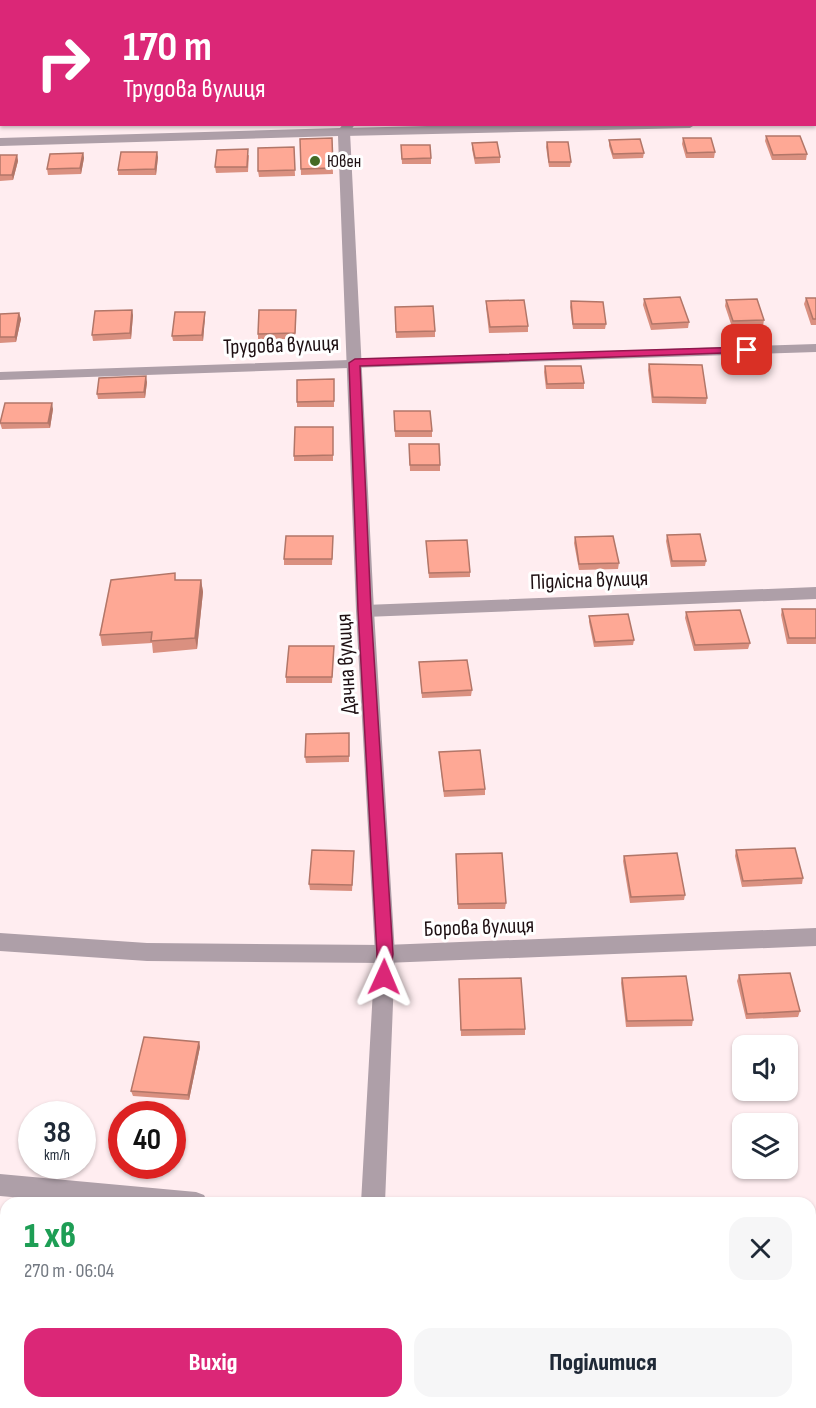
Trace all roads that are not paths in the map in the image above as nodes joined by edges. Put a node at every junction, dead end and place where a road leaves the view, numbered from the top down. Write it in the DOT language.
graph roads {
  1 [pos="518,126"];
  2 [pos="346,128"];
  3 [pos="0,142"];
  4 [pos="816,348"];
  5 [pos="355,363"];
  6 [pos="0,376"];
  7 [pos="816,593"];
  8 [pos="364,610"];
  9 [pos="816,937"];
  10 [pos="0,942"];
  11 [pos="385,954"];
  12 [pos="0,1185"];
  13 [pos="131,1197"];
  14 [pos="373,1197"];
  1 -- 2 [label="street"];
  2 -- 3 [label="street"];
  2 -- 5 [label="street, Дачна вулиця"];
  4 -- 5 [label="street, Трудова вулиця"];
  5 -- 6 [label="street, Трудова вулиця"];
  5 -- 8 [label="street, Дачна вулиця"];
  7 -- 8 [label="street, Підлісна вулиця"];
  8 -- 11 [label="street, Дачна вулиця"];
  9 -- 11 [label="street, Борова вулиця"];
  10 -- 11 [label="street, Борова вулиця"];
  11 -- 14 [label="street, Дачна вулиця"];
  12 -- 13 [label="street"];
}
